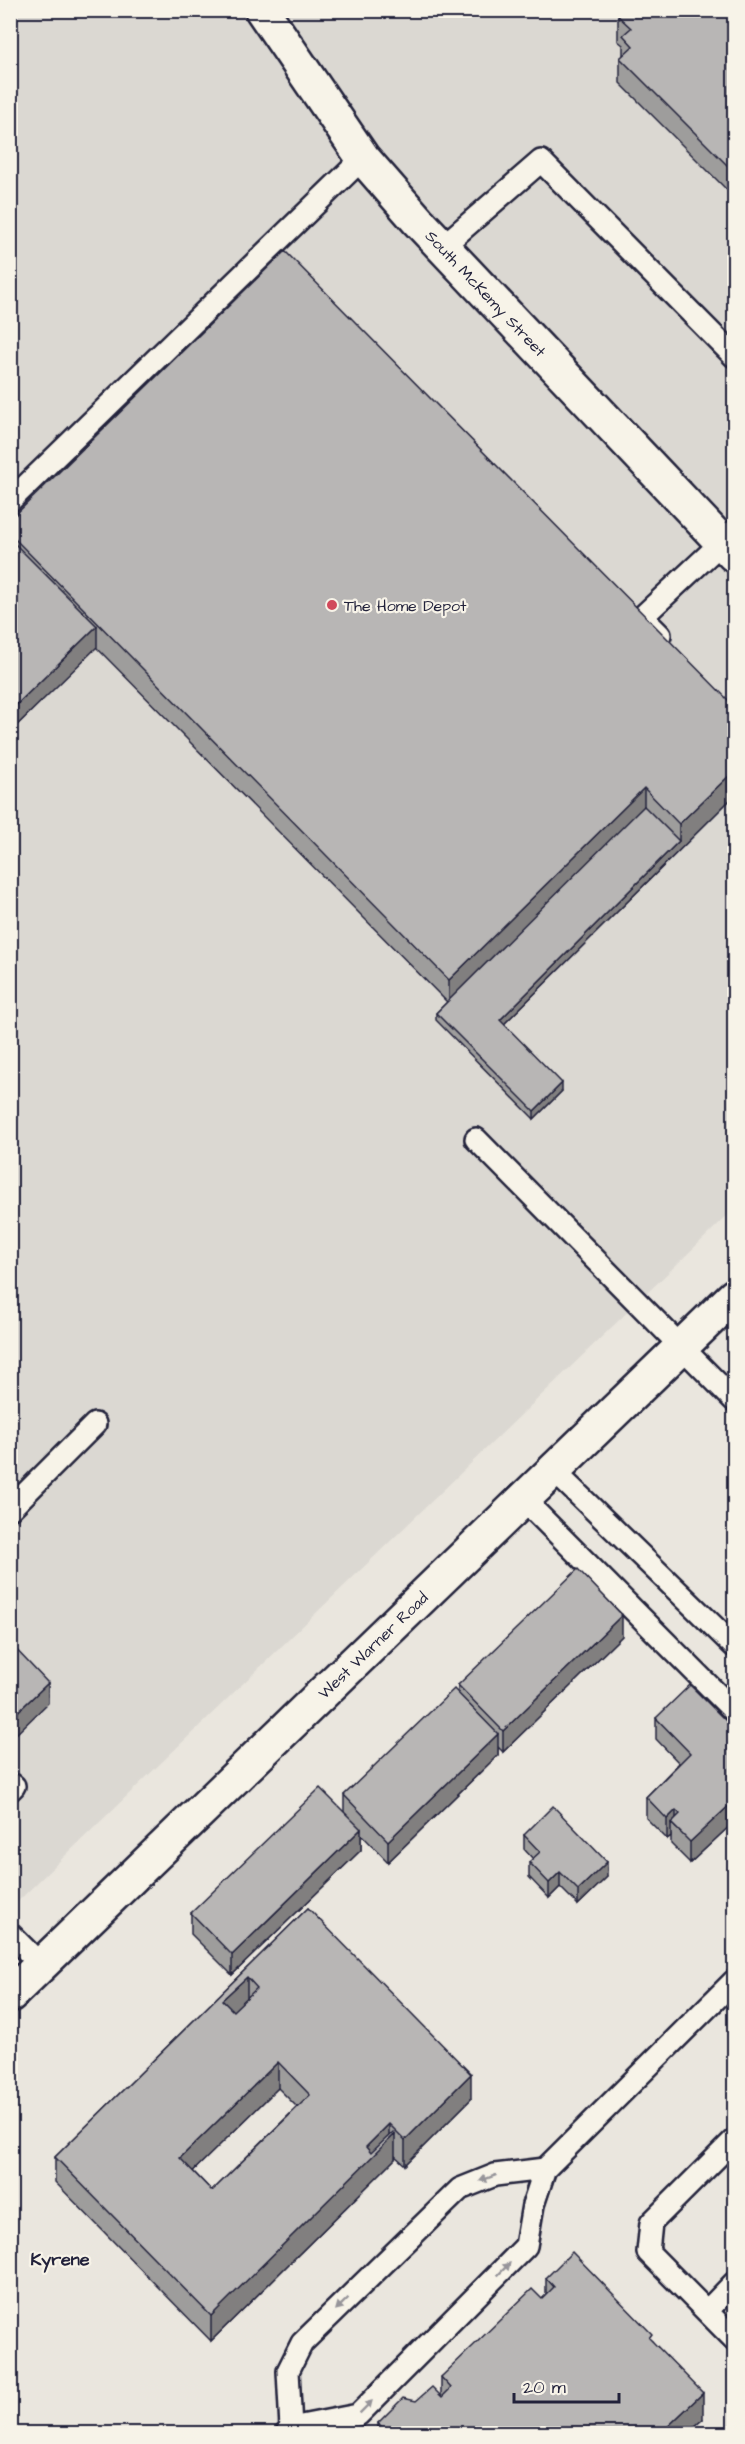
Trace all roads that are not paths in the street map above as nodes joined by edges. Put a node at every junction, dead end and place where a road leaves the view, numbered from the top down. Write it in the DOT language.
graph roads {
  1 [pos="262,10"];
  2 [pos="363,158"];
  3 [pos="442,247"];
  4 [pos="735,356"];
  5 [pos="10,501"];
  6 [pos="730,542"];
  7 [pos="673,649"];
  8 [pos="476,1138"];
  9 [pos="735,1296"];
  10 [pos="683,1346"];
  11 [pos="735,1400"];
  12 [pos="95,1424"];
  13 [pos="554,1470"];
  14 [pos="524,1500"];
  15 [pos="10,1509"];
  16 [pos="735,1646"];
  17 [pos="735,1711"];
  18 [pos="10,1934"];
  19 [pos="41,1965"];
  20 [pos="735,1981"];
  21 [pos="10,1995"];
  22 [pos="735,2140"];
  23 [pos="545,2169"];
  24 [pos="735,2283"];
  25 [pos="706,2311"];
  26 [pos="735,2339"];
  27 [pos="288,2431"];
  1 -- 2 [label="main road, South McKemy Street"];
  2 -- 3 [label="main road, South McKemy Street"];
  2 -- 5 [label="lane"];
  3 -- 4 [label="lane"];
  3 -- 6 [label="main road, South McKemy Street"];
  6 -- 7 [label="lane"];
  8 -- 10 [label="lane"];
  9 -- 10 [label="main road, West Warner Road"];
  10 -- 11 [label="lane"];
  10 -- 13 [label="main road, West Warner Road"];
  12 -- 15 [label="lane"];
  13 -- 14 [label="main road, West Warner Road"];
  13 -- 16 [label="lane"];
  14 -- 17 [label="lane"];
  14 -- 19 [label="main road, West Warner Road"];
  18 -- 19 [label="lane"];
  19 -- 21 [label="main road, West Warner Road"];
  20 -- 23 [label="lane"];
  22 -- 25 [label="lane"];
  27 -- 23 [label="lane, one-way"];
  23 -- 27 [label="lane, one-way"];
  24 -- 25 [label="lane"];
  25 -- 26 [label="lane"];
}
